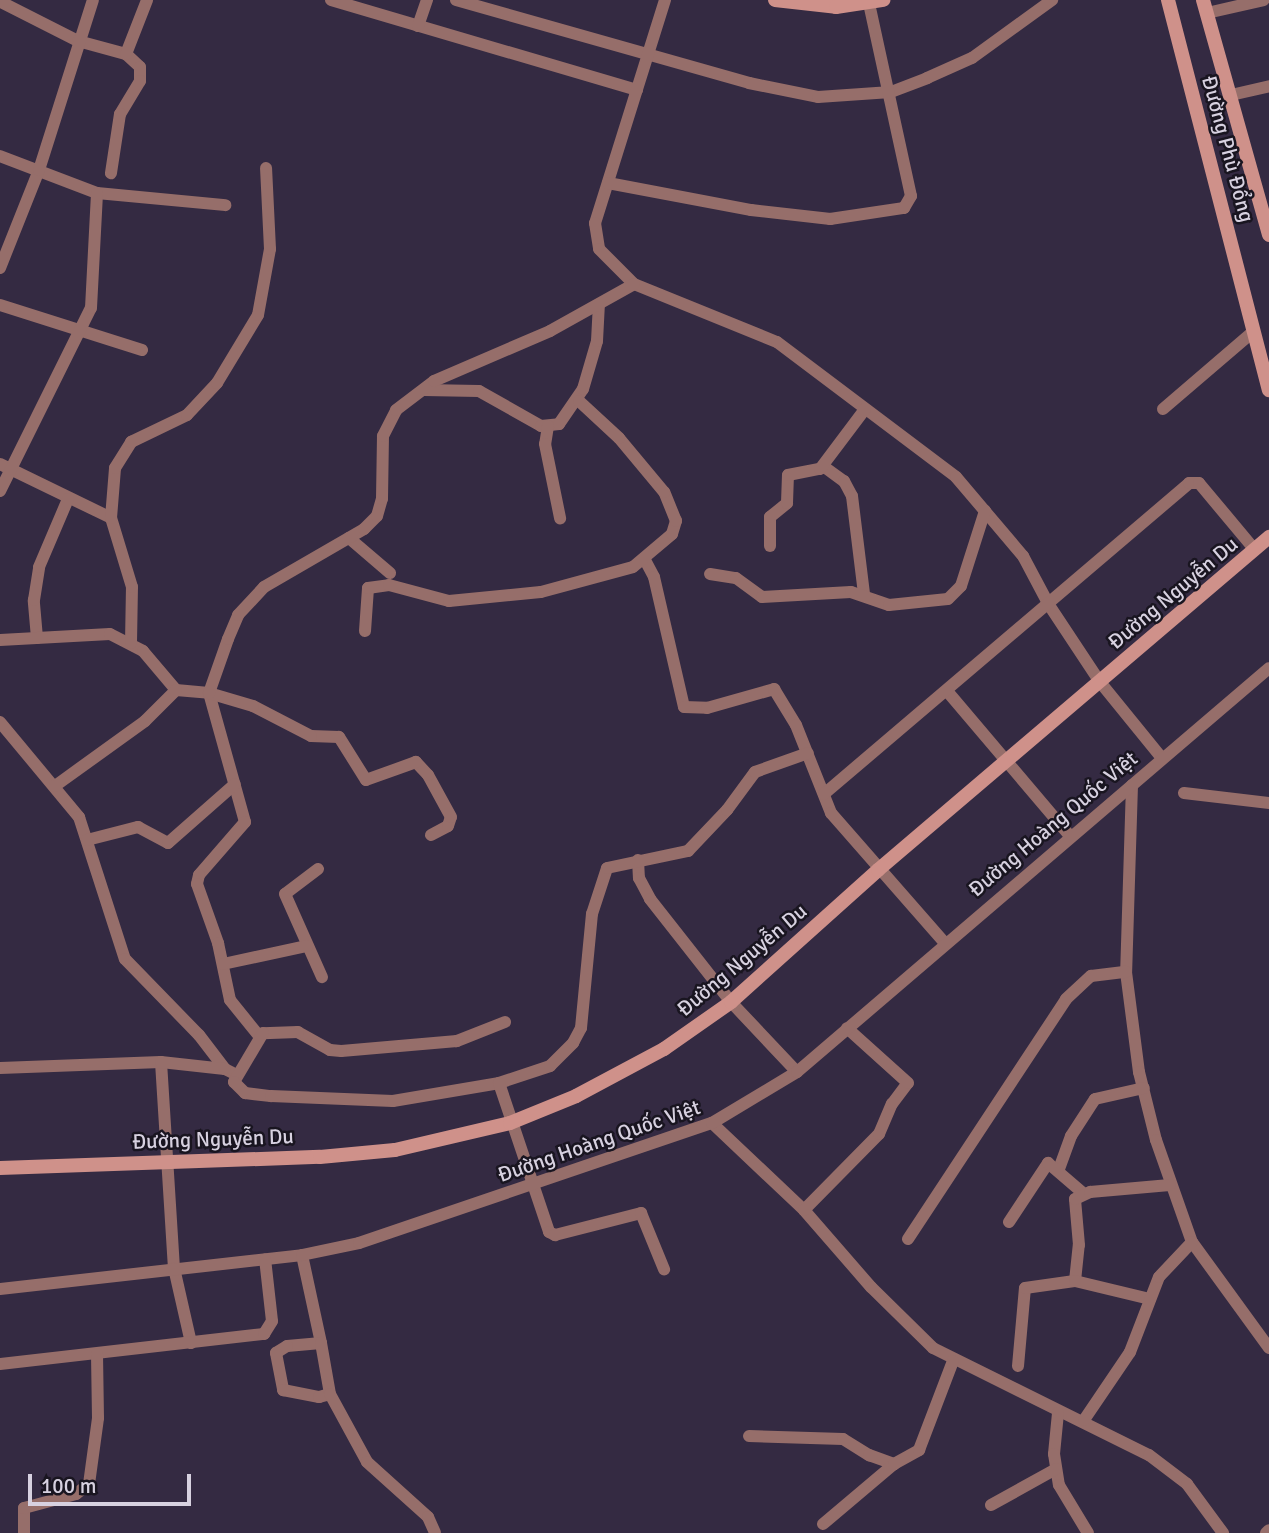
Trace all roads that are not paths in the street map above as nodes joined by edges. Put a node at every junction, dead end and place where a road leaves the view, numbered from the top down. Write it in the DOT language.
graph roads {
  1 [pos="93,0"];
  2 [pos="146,0"];
  3 [pos="331,0"];
  4 [pos="426,0"];
  5 [pos="456,0"];
  6 [pos="665,0"];
  7 [pos="775,0"];
  8 [pos="1052,0"];
  9 [pos="1168,0"];
  10 [pos="1264,0"];
  11 [pos="876,2"];
  12 [pos="1,3"];
  13 [pos="364,5"];
  14 [pos="1205,7"];
  15 [pos="418,26"];
  16 [pos="78,41"];
  17 [pos="126,54"];
  18 [pos="649,54"];
  19 [pos="1269,86"];
  20 [pos="637,90"];
  21 [pos="891,92"];
  22 [pos="1231,95"];
  23 [pos="0,156"];
  24 [pos="266,169"];
  25 [pos="39,170"];
  26 [pos="111,173"];
  27 [pos="608,183"];
  28 [pos="97,193"];
  29 [pos="225,205"];
  30 [pos="1269,235"];
  31 [pos="0,268"];
  32 [pos="634,284"];
  33 [pos="0,305"];
  34 [pos="600,307"];
  35 [pos="1254,331"];
  36 [pos="81,332"];
  37 [pos="142,350"];
  38 [pos="424,390"];
  39 [pos="1269,390"];
  40 [pos="579,401"];
  41 [pos="1163,409"];
  42 [pos="865,410"];
  43 [pos="548,426"];
  44 [pos="6,466"];
  45 [pos="823,466"];
  46 [pos="0,491"];
  47 [pos="68,499"];
  48 [pos="985,512"];
  49 [pos="560,518"];
  50 [pos="111,519"];
  51 [pos="1269,537"];
  52 [pos="349,538"];
  53 [pos="770,546"];
  54 [pos="1255,550"];
  55 [pos="645,560"];
  56 [pos="390,573"];
  57 [pos="710,574"];
  58 [pos="864,594"];
  59 [pos="1049,605"];
  60 [pos="365,631"];
  61 [pos="37,638"];
  62 [pos="0,640"];
  63 [pos="131,643"];
  64 [pos="1269,668"];
  65 [pos="1100,682"];
  66 [pos="176,690"];
  67 [pos="947,691"];
  68 [pos="209,693"];
  69 [pos="0,722"];
  70 [pos="808,754"];
  71 [pos="1161,757"];
  72 [pos="1006,762"];
  73 [pos="235,783"];
  74 [pos="1132,785"];
  75 [pos="55,786"];
  76 [pos="1184,793"];
  77 [pos="824,794"];
  78 [pos="1269,803"];
  79 [pos="431,835"];
  80 [pos="1070,836"];
  81 [pos="87,840"];
  82 [pos="638,860"];
  83 [pos="318,869"];
  84 [pos="878,870"];
  85 [pos="944,942"];
  86 [pos="307,946"];
  87 [pos="223,964"];
  88 [pos="1126,972"];
  89 [pos="322,977"];
  90 [pos="731,1002"];
  91 [pos="505,1022"];
  92 [pos="847,1028"];
  93 [pos="259,1036"];
  94 [pos="161,1062"];
  95 [pos="0,1068"];
  96 [pos="230,1071"];
  97 [pos="797,1072"];
  98 [pos="499,1083"];
  99 [pos="1144,1088"];
  100 [pos="510,1123"];
  101 [pos="712,1123"];
  102 [pos="168,1160"];
  103 [pos="0,1168"];
  104 [pos="1059,1169"];
  105 [pos="533,1185"];
  106 [pos="1170,1185"];
  107 [pos="1083,1194"];
  108 [pos="804,1210"];
  109 [pos="1009,1222"];
  110 [pos="908,1239"];
  111 [pos="1192,1242"];
  112 [pos="302,1255"];
  113 [pos="265,1259"];
  114 [pos="174,1268"];
  115 [pos="664,1269"];
  116 [pos="1074,1281"];
  117 [pos="0,1289"];
  118 [pos="1150,1299"];
  119 [pos="191,1343"];
  120 [pos="321,1343"];
  121 [pos="1269,1348"];
  122 [pos="97,1354"];
  123 [pos="953,1362"];
  124 [pos="0,1364"];
  125 [pos="1018,1366"];
  126 [pos="331,1394"];
  127 [pos="1058,1413"];
  128 [pos="1084,1420"];
  129 [pos="749,1436"];
  130 [pos="894,1464"];
  131 [pos="1056,1469"];
  132 [pos="991,1505"];
  133 [pos="823,1524"];
  134 [pos="24,1533"];
  135 [pos="435,1533"];
  136 [pos="1088,1533"];
  137 [pos="1223,1533"];
  1 -- 16 [label="street"];
  2 -- 17 [label="street"];
  3 -- 13 [label="street"];
  4 -- 15 [label="street"];
  5 -- 18 [label="street"];
  6 -- 18 [label="street"];
  7 -- 11 [label="street"];
  8 -- 21 [label="street"];
  9 -- 35 [label="street, Đường Phù Đổng"];
  10 -- 14 [label="street"];
  11 -- 21 [label="street"];
  12 -- 16 [label="street"];
  13 -- 15 [label="street"];
  14 -- 22 [label="street, Đường Phù Đổng"];
  15 -- 20 [label="street"];
  16 -- 17 [label="street"];
  16 -- 25 [label="street"];
  17 -- 26 [label="street"];
  18 -- 20 [label="street"];
  18 -- 21 [label="street"];
  19 -- 22 [label="street"];
  20 -- 27 [label="street"];
  21 -- 27 [label="street"];
  22 -- 30 [label="street, Đường Phù Đổng"];
  23 -- 25 [label="street"];
  24 -- 50 [label="street"];
  25 -- 28 [label="street"];
  25 -- 31 [label="street"];
  27 -- 32 [label="street"];
  28 -- 29 [label="street"];
  28 -- 36 [label="street"];
  32 -- 34 [label="street"];
  32 -- 42 [label="street"];
  33 -- 36 [label="street"];
  34 -- 38 [label="street"];
  34 -- 40 [label="street"];
  35 -- 39 [label="street, Đường Phù Đổng"];
  35 -- 41 [label="street"];
  36 -- 37 [label="street"];
  36 -- 44 [label="street"];
  38 -- 43 [label="street"];
  38 -- 52 [label="street"];
  40 -- 43 [label="street"];
  40 -- 55 [label="street"];
  42 -- 45 [label="street"];
  42 -- 48 [label="street"];
  43 -- 49 [label="street"];
  44 -- 46 [label="street"];
  44 -- 47 [label="street"];
  45 -- 53 [label="street"];
  45 -- 58 [label="street"];
  47 -- 50 [label="street"];
  47 -- 61 [label="street"];
  48 -- 58 [label="street"];
  48 -- 59 [label="street"];
  50 -- 63 [label="street"];
  51 -- 54 [label="street, Đường Nguyễn Du"];
  52 -- 56 [label="street"];
  52 -- 68 [label="street"];
  54 -- 59 [label="street"];
  54 -- 65 [label="street, Đường Nguyễn Du"];
  55 -- 60 [label="street"];
  55 -- 70 [label="street"];
  57 -- 58 [label="street"];
  59 -- 65 [label="street"];
  59 -- 67 [label="street"];
  61 -- 62 [label="street"];
  61 -- 63 [label="street"];
  63 -- 66 [label="street"];
  64 -- 71 [label="street, Đường Hoàng Quốc Việt"];
  65 -- 71 [label="street"];
  65 -- 72 [label="street, Đường Nguyễn Du"];
  66 -- 68 [label="street"];
  66 -- 75 [label="street"];
  67 -- 72 [label="street"];
  67 -- 77 [label="street"];
  68 -- 73 [label="street"];
  68 -- 79 [label="street"];
  69 -- 75 [label="street"];
  70 -- 77 [label="street"];
  70 -- 82 [label="street"];
  71 -- 74 [label="street, Đường Hoàng Quốc Việt"];
  72 -- 80 [label="street"];
  72 -- 84 [label="street, Đường Nguyễn Du"];
  73 -- 81 [label="street"];
  73 -- 87 [label="street"];
  74 -- 80 [label="street, Đường Hoàng Quốc Việt"];
  74 -- 88 [label="street"];
  75 -- 81 [label="street"];
  76 -- 78 [label="street"];
  77 -- 84 [label="street"];
  80 -- 85 [label="street, Đường Hoàng Quốc Việt"];
  81 -- 96 [label="street"];
  82 -- 90 [label="street"];
  82 -- 98 [label="street"];
  83 -- 86 [label="street"];
  84 -- 85 [label="street"];
  84 -- 90 [label="street, Đường Nguyễn Du"];
  85 -- 92 [label="street, Đường Hoàng Quốc Việt"];
  86 -- 87 [label="street"];
  86 -- 89 [label="street"];
  87 -- 93 [label="street"];
  88 -- 99 [label="street"];
  88 -- 110 [label="street"];
  90 -- 97 [label="street"];
  90 -- 100 [label="street, Đường Nguyễn Du"];
  91 -- 93 [label="street"];
  92 -- 97 [label="street, Đường Hoàng Quốc Việt"];
  92 -- 108 [label="street"];
  93 -- 96 [label="street"];
  94 -- 95 [label="street"];
  94 -- 96 [label="street"];
  94 -- 102 [label="street"];
  96 -- 98 [label="street"];
  97 -- 101 [label="street, Đường Hoàng Quốc Việt"];
  98 -- 100 [label="street"];
  99 -- 104 [label="street"];
  99 -- 106 [label="street"];
  100 -- 102 [label="street, Đường Nguyễn Du"];
  100 -- 105 [label="street"];
  101 -- 105 [label="street, Đường Hoàng Quốc Việt"];
  101 -- 108 [label="street"];
  102 -- 103 [label="street, Đường Nguyễn Du"];
  102 -- 114 [label="street"];
  104 -- 107 [label="street"];
  104 -- 109 [label="street"];
  105 -- 112 [label="street, Đường Hoàng Quốc Việt"];
  105 -- 115 [label="street"];
  106 -- 107 [label="street"];
  106 -- 111 [label="street"];
  107 -- 116 [label="street"];
  108 -- 123 [label="street"];
  111 -- 118 [label="street"];
  111 -- 121 [label="street"];
  112 -- 113 [label="street, Đường Hoàng Quốc Việt"];
  112 -- 120 [label="street"];
  113 -- 114 [label="street, Đường Hoàng Quốc Việt"];
  113 -- 119 [label="street"];
  114 -- 117 [label="street, Đường Hoàng Quốc Việt"];
  114 -- 119 [label="street"];
  116 -- 118 [label="street"];
  116 -- 125 [label="street"];
  118 -- 128 [label="street"];
  119 -- 122 [label="street"];
  120 -- 126 [label="street"];
  120 -- 126 [label="street"];
  122 -- 124 [label="street"];
  122 -- 134 [label="street"];
  123 -- 127 [label="street"];
  123 -- 130 [label="street"];
  126 -- 135 [label="street"];
  127 -- 128 [label="street"];
  127 -- 131 [label="street"];
  128 -- 137 [label="street"];
  129 -- 130 [label="street"];
  130 -- 133 [label="street"];
  131 -- 132 [label="street"];
  131 -- 136 [label="street"];
}
